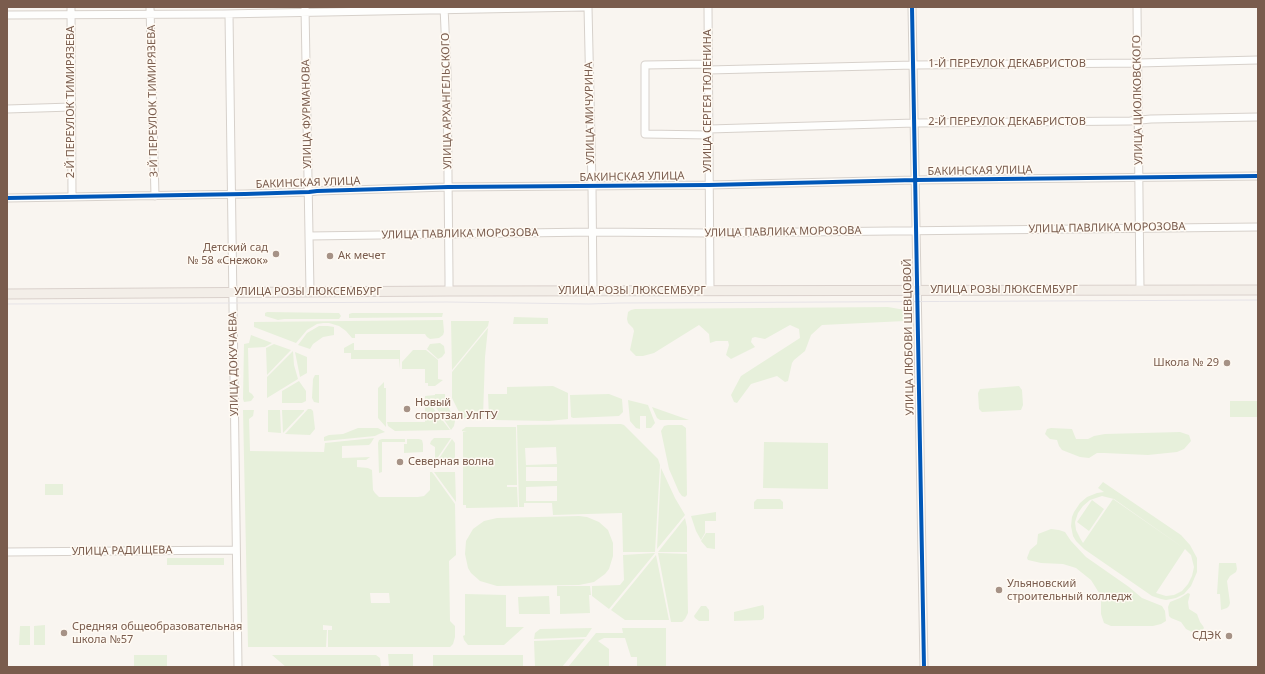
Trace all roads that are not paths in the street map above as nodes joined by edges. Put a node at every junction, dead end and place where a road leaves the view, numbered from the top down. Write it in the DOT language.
graph roads {
  1 [pos="584,7"];
  2 [pos="588,7"];
  3 [pos="708,7"];
  4 [pos="912,7"];
  5 [pos="1137,7"];
  6 [pos="305,9"];
  7 [pos="444,9"];
  8 [pos="71,11"];
  9 [pos="150,11"];
  10 [pos="225,11"];
  11 [pos="7,15"];
  12 [pos="1258,60"];
  13 [pos="1138,63"];
  14 [pos="914,64"];
  15 [pos="708,67"];
  16 [pos="72,107"];
  17 [pos="7,109"];
  18 [pos="1258,117"];
  19 [pos="1138,120"];
  20 [pos="914,123"];
  21 [pos="709,132"];
  22 [pos="645,134"];
  23 [pos="1258,176"];
  24 [pos="1139,178"];
  25 [pos="916,180"];
  26 [pos="709,185"];
  27 [pos="592,186"];
  28 [pos="448,187"];
  29 [pos="308,192"];
  30 [pos="231,194"];
  31 [pos="155,196"];
  32 [pos="72,197"];
  33 [pos="7,198"];
  34 [pos="1258,227"];
  35 [pos="1140,228"];
  36 [pos="916,230"];
  37 [pos="593,232"];
  38 [pos="710,233"];
  39 [pos="449,234"];
  40 [pos="309,236"];
  41 [pos="917,289"];
  42 [pos="710,290"];
  43 [pos="1140,290"];
  44 [pos="1258,290"];
  45 [pos="449,291"];
  46 [pos="593,291"];
  47 [pos="233,292"];
  48 [pos="310,292"];
  49 [pos="7,294"];
  50 [pos="236,550"];
  51 [pos="7,552"];
  52 [pos="238,667"];
  53 [pos="924,667"];
  1 -- 7 [label="street"];
  2 -- 27 [label="street, УЛИЦА МИЧУРИНА"];
  3 -- 15 [label="street, УЛИЦА СЕРГЕЯ ТЮЛЕНИНА"];
  4 -- 14 [label="street, УЛИЦА ЛЮБОВИ ШЕВЦОВОЙ"];
  5 -- 13 [label="street, УЛИЦА ЦИОЛКОВСКОГО"];
  6 -- 7 [label="street"];
  6 -- 10 [label="street"];
  6 -- 29 [label="street, УЛИЦА ФУРМАНОВА"];
  7 -- 28 [label="street, УЛИЦА АРХАНГЕЛЬСКОГО"];
  8 -- 9 [label="street"];
  8 -- 11 [label="street"];
  8 -- 16 [label="street, 2-Й ПЕРЕУЛОК ТИМИРЯЗЕВА"];
  9 -- 10 [label="street"];
  9 -- 31 [label="street, 3-Й ПЕРЕУЛОК ТИМИРЯЗЕВА"];
  10 -- 30 [label="street, УЛИЦА ДОКУЧАЕВА"];
  12 -- 13 [label="street, 1-Й ПЕРЕУЛОК ДЕКАБРИСТОВ"];
  13 -- 14 [label="street, 1-Й ПЕРЕУЛОК ДЕКАБРИСТОВ"];
  13 -- 19 [label="street, УЛИЦА ЦИОЛКОВСКОГО"];
  14 -- 15 [label="street, 1-Й ПЕРЕУЛОК ДЕКАБРИСТОВ"];
  14 -- 20 [label="street, УЛИЦА ЛЮБОВИ ШЕВЦОВОЙ"];
  15 -- 21 [label="street, УЛИЦА СЕРГЕЯ ТЮЛЕНИНА"];
  15 -- 22 [label="street, 1-Й ПЕРЕУЛОК ДЕКАБРИСТОВ"];
  16 -- 17 [label="street"];
  16 -- 32 [label="street, 2-Й ПЕРЕУЛОК ТИМИРЯЗЕВА"];
  18 -- 19 [label="street, 2-Й ПЕРЕУЛОК ДЕКАБРИСТОВ"];
  19 -- 20 [label="street, 2-Й ПЕРЕУЛОК ДЕКАБРИСТОВ"];
  19 -- 24 [label="street, УЛИЦА ЦИОЛКОВСКОГО"];
  20 -- 21 [label="street, 2-Й ПЕРЕУЛОК ДЕКАБРИСТОВ"];
  20 -- 25 [label="street, УЛИЦА ЛЮБОВИ ШЕВЦОВОЙ"];
  21 -- 22 [label="street, 2-Й ПЕРЕУЛОК ДЕКАБРИСТОВ"];
  21 -- 26 [label="street, УЛИЦА СЕРГЕЯ ТЮЛЕНИНА"];
  23 -- 24 [label="street, БАКИНСКАЯ УЛИЦА"];
  24 -- 25 [label="street, БАКИНСКАЯ УЛИЦА"];
  24 -- 35 [label="street, УЛИЦА ЦИОЛКОВСКОГО"];
  25 -- 26 [label="street, БАКИНСКАЯ УЛИЦА"];
  25 -- 36 [label="street, УЛИЦА ЛЮБОВИ ШЕВЦОВОЙ"];
  26 -- 27 [label="street, БАКИНСКАЯ УЛИЦА"];
  26 -- 38 [label="street, УЛИЦА СЕРГЕЯ ТЮЛЕНИНА"];
  27 -- 28 [label="street, БАКИНСКАЯ УЛИЦА"];
  27 -- 37 [label="street, УЛИЦА МИЧУРИНА"];
  28 -- 29 [label="street, БАКИНСКАЯ УЛИЦА"];
  28 -- 39 [label="street, УЛИЦА АРХАНГЕЛЬСКОГО"];
  29 -- 30 [label="street, БАКИНСКАЯ УЛИЦА"];
  29 -- 40 [label="street, УЛИЦА ФУРМАНОВА"];
  30 -- 31 [label="street, БАКИНСКАЯ УЛИЦА"];
  30 -- 47 [label="street, УЛИЦА ДОКУЧАЕВА"];
  31 -- 32 [label="street, БАКИНСКАЯ УЛИЦА"];
  32 -- 33 [label="street, БАКИНСКАЯ УЛИЦА"];
  34 -- 35 [label="street, УЛИЦА ПАВЛИКА МОРОЗОВА"];
  35 -- 36 [label="street, УЛИЦА ПАВЛИКА МОРОЗОВА"];
  35 -- 43 [label="street, УЛИЦА ЦИОЛКОВСКОГО"];
  36 -- 38 [label="street, УЛИЦА ПАВЛИКА МОРОЗОВА"];
  36 -- 41 [label="street, УЛИЦА ЛЮБОВИ ШЕВЦОВОЙ"];
  37 -- 38 [label="street, УЛИЦА ПАВЛИКА МОРОЗОВА"];
  37 -- 39 [label="street, УЛИЦА ПАВЛИКА МОРОЗОВА"];
  37 -- 46 [label="street, УЛИЦА МИЧУРИНА"];
  38 -- 42 [label="street, УЛИЦА СЕРГЕЯ ТЮЛЕНИНА"];
  39 -- 40 [label="street, УЛИЦА ПАВЛИКА МОРОЗОВА"];
  39 -- 45 [label="street, УЛИЦА АРХАНГЕЛЬСКОГО"];
  40 -- 48 [label="street, УЛИЦА ФУРМАНОВА"];
  41 -- 42 [label="main road, УЛИЦА РОЗЫ ЛЮКСЕМБУРГ"];
  41 -- 43 [label="main road, УЛИЦА РОЗЫ ЛЮКСЕМБУРГ"];
  41 -- 53 [label="street, УЛИЦА ЛЮБОВИ ШЕВЦОВОЙ"];
  42 -- 46 [label="main road, УЛИЦА РОЗЫ ЛЮКСЕМБУРГ"];
  43 -- 44 [label="main road, УЛИЦА РОЗЫ ЛЮКСЕМБУРГ"];
  45 -- 46 [label="main road, УЛИЦА РОЗЫ ЛЮКСЕМБУРГ"];
  45 -- 48 [label="main road, УЛИЦА РОЗЫ ЛЮКСЕМБУРГ"];
  47 -- 48 [label="main road, УЛИЦА РОЗЫ ЛЮКСЕМБУРГ"];
  47 -- 49 [label="main road, УЛИЦА РОЗЫ ЛЮКСЕМБУРГ"];
  47 -- 50 [label="street, УЛИЦА ДОКУЧАЕВА"];
  50 -- 51 [label="street, УЛИЦА РАДИЩЕВА"];
  50 -- 52 [label="street, УЛИЦА ДОКУЧАЕВА"];
}
